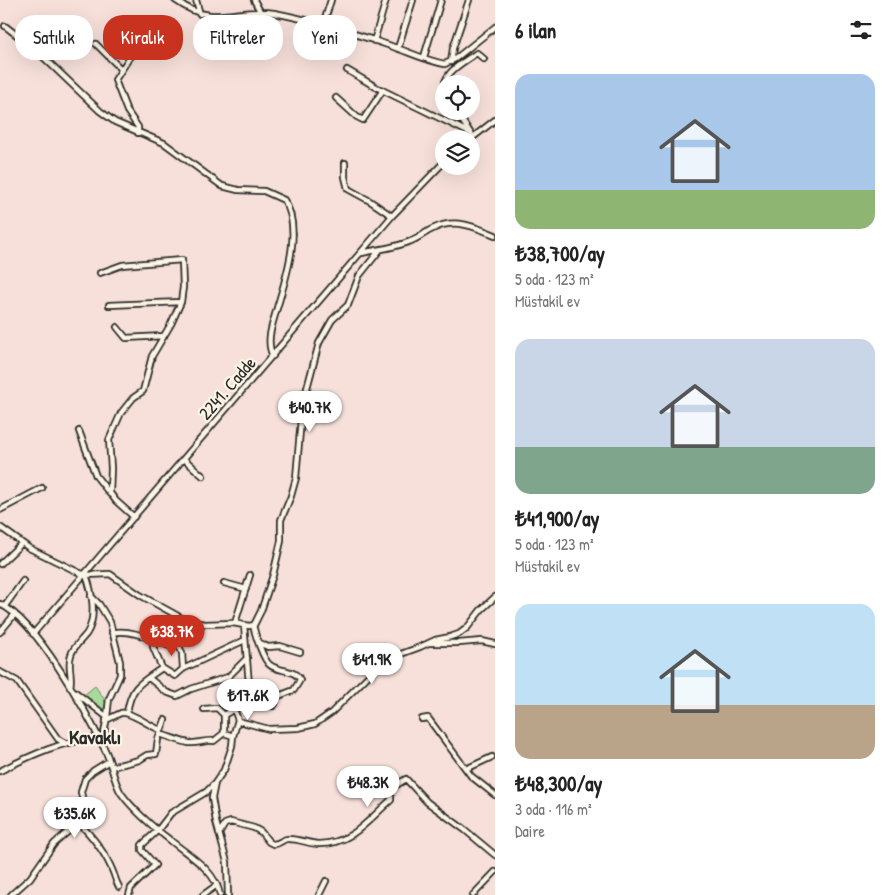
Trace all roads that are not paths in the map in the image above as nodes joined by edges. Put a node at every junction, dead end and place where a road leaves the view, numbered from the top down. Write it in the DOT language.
graph roads {
  1 [pos="175,0"];
  2 [pos="196,0"];
  3 [pos="254,0"];
  4 [pos="331,0"];
  5 [pos="386,0"];
  6 [pos="413,0"];
  7 [pos="441,0"];
  8 [pos="469,0"];
  9 [pos="261,13"];
  10 [pos="200,14"];
  11 [pos="327,15"];
  12 [pos="293,18"];
  13 [pos="5,26"];
  14 [pos="495,26"];
  15 [pos="357,35"];
  16 [pos="374,40"];
  17 [pos="96,44"];
  18 [pos="398,48"];
  19 [pos="424,57"];
  20 [pos="484,59"];
  21 [pos="127,60"];
  22 [pos="450,63"];
  23 [pos="121,69"];
  24 [pos="347,70"];
  25 [pos="450,72"];
  26 [pos="448,75"];
  27 [pos="383,90"];
  28 [pos="336,98"];
  29 [pos="495,120"];
  30 [pos="460,130"];
  31 [pos="480,130"];
  32 [pos="138,133"];
  33 [pos="345,163"];
  34 [pos="435,171"];
  35 [pos="392,216"];
  36 [pos="495,235"];
  37 [pos="379,251"];
  38 [pos="362,252"];
  39 [pos="100,273"];
  40 [pos="181,302"];
  41 [pos="109,305"];
  42 [pos="117,327"];
  43 [pos="164,336"];
  44 [pos="272,356"];
  45 [pos="80,431"];
  46 [pos="184,459"];
  47 [pos="203,476"];
  48 [pos="42,488"];
  49 [pos="110,495"];
  50 [pos="0,510"];
  51 [pos="134,517"];
  52 [pos="0,527"];
  53 [pos="22,543"];
  54 [pos="0,564"];
  55 [pos="86,575"];
  56 [pos="250,575"];
  57 [pos="23,581"];
  58 [pos="224,583"];
  59 [pos="246,589"];
  60 [pos="91,596"];
  61 [pos="495,597"];
  62 [pos="2,605"];
  63 [pos="16,614"];
  64 [pos="179,617"];
  65 [pos="236,623"];
  66 [pos="244,625"];
  67 [pos="253,625"];
  68 [pos="0,632"];
  69 [pos="112,633"];
  70 [pos="33,634"];
  71 [pos="153,640"];
  72 [pos="245,640"];
  73 [pos="178,641"];
  74 [pos="259,643"];
  75 [pos="429,643"];
  76 [pos="495,644"];
  77 [pos="300,652"];
  78 [pos="247,658"];
  79 [pos="162,668"];
  80 [pos="183,669"];
  81 [pos="0,672"];
  82 [pos="149,678"];
  83 [pos="71,688"];
  84 [pos="249,694"];
  85 [pos="204,708"];
  86 [pos="234,708"];
  87 [pos="127,713"];
  88 [pos="224,715"];
  89 [pos="106,718"];
  90 [pos="422,719"];
  91 [pos="166,720"];
  92 [pos="238,721"];
  93 [pos="161,732"];
  94 [pos="224,732"];
  95 [pos="233,736"];
  96 [pos="99,738"];
  97 [pos="66,743"];
  98 [pos="102,744"];
  99 [pos="492,757"];
  100 [pos="109,762"];
  101 [pos="111,767"];
  102 [pos="466,769"];
  103 [pos="0,771"];
  104 [pos="215,783"];
  105 [pos="495,795"];
  106 [pos="78,822"];
  107 [pos="158,830"];
  108 [pos="219,834"];
  109 [pos="495,847"];
  110 [pos="493,853"];
  111 [pos="495,872"];
  112 [pos="326,882"];
  113 [pos="217,885"];
  114 [pos="119,887"];
  115 [pos="10,895"];
  116 [pos="129,895"];
  117 [pos="203,895"];
  118 [pos="220,895"];
  119 [pos="228,895"];
  120 [pos="319,895"];
  121 [pos="473,895"];
  1 -- 10 [label="street"];
  2 -- 10 [label="street"];
  3 -- 9 [label="street"];
  4 -- 11 [label="street"];
  5 -- 16 [label="street"];
  6 -- 18 [label="street"];
  7 -- 19 [label="street"];
  8 -- 22 [label="street"];
  9 -- 10 [label="street"];
  9 -- 12 [label="street"];
  13 -- 32 [label="street"];
  14 -- 22 [label="street"];
  15 -- 16 [label="street"];
  16 -- 18 [label="street"];
  17 -- 23 [label="street"];
  18 -- 19 [label="street"];
  19 -- 22 [label="street"];
  20 -- 25 [label="street"];
  21 -- 23 [label="street"];
  22 -- 25 [label="street"];
  23 -- 32 [label="street"];
  24 -- 27 [label="street"];
  25 -- 26 [label="street"];
  27 -- 28 [label="street"];
  27 -- 30 [label="street"];
  29 -- 31 [label="street"];
  32 -- 44 [label="street"];
  33 -- 35 [label="street"];
  34 -- 35 [label="street, 2241. Cadde"];
  35 -- 38 [label="street, 2241. Cadde"];
  36 -- 37 [label="street"];
  37 -- 38 [label="street"];
  37 -- 67 [label="street"];
  38 -- 44 [label="street, 2241. Cadde"];
  39 -- 40 [label="street"];
  40 -- 41 [label="street"];
  40 -- 43 [label="street"];
  42 -- 43 [label="street"];
  43 -- 49 [label="street"];
  44 -- 46 [label="street, 2241. Cadde"];
  45 -- 49 [label="street"];
  46 -- 47 [label="street"];
  46 -- 51 [label="street, 2241. Cadde"];
  48 -- 50 [label="street"];
  49 -- 51 [label="street"];
  51 -- 55 [label="street, 2241. Cadde"];
  52 -- 53 [label="street"];
  53 -- 54 [label="street"];
  53 -- 55 [label="street"];
  55 -- 60 [label="street"];
  55 -- 64 [label="street"];
  55 -- 70 [label="street, 2241. Cadde"];
  56 -- 59 [label="street"];
  57 -- 62 [label="street"];
  58 -- 59 [label="street"];
  59 -- 65 [label="street"];
  60 -- 69 [label="street"];
  60 -- 83 [label="street"];
  61 -- 75 [label="street"];
  62 -- 63 [label="street"];
  63 -- 68 [label="street"];
  63 -- 70 [label="street"];
  64 -- 65 [label="street"];
  64 -- 73 [label="street"];
  65 -- 66 [label="street"];
  66 -- 67 [label="street"];
  66 -- 72 [label="street"];
  67 -- 74 [label="street"];
  69 -- 71 [label="street"];
  69 -- 89 [label="street"];
  70 -- 83 [label="street"];
  71 -- 73 [label="street"];
  71 -- 79 [label="street"];
  72 -- 78 [label="street"];
  72 -- 80 [label="street"];
  73 -- 80 [label="street"];
  74 -- 77 [label="street"];
  74 -- 84 [label="street"];
  75 -- 76 [label="street"];
  75 -- 92 [label="street"];
  78 -- 82 [label="street"];
  78 -- 84 [label="street"];
  79 -- 80 [label="street"];
  79 -- 82 [label="street"];
  81 -- 97 [label="street"];
  82 -- 87 [label="street"];
  83 -- 89 [label="street"];
  83 -- 96 [label="street"];
  84 -- 86 [label="street"];
  85 -- 88 [label="street"];
  86 -- 88 [label="street"];
  86 -- 92 [label="street"];
  87 -- 89 [label="street"];
  87 -- 93 [label="street"];
  88 -- 94 [label="street"];
  89 -- 98 [label="street"];
  90 -- 102 [label="street"];
  91 -- 93 [label="street"];
  92 -- 95 [label="street"];
  93 -- 94 [label="street"];
  93 -- 101 [label="street"];
  94 -- 95 [label="street"];
  95 -- 104 [label="street"];
  96 -- 97 [label="street"];
  96 -- 98 [label="street"];
  97 -- 103 [label="street"];
  98 -- 100 [label="street"];
  99 -- 102 [label="street"];
  100 -- 101 [label="street"];
  100 -- 106 [label="street"];
  101 -- 107 [label="street"];
  102 -- 105 [label="street"];
  104 -- 107 [label="street"];
  104 -- 108 [label="street"];
  106 -- 114 [label="street"];
  106 -- 115 [label="street"];
  107 -- 113 [label="street"];
  107 -- 116 [label="street"];
  108 -- 110 [label="street"];
  108 -- 119 [label="street"];
  109 -- 110 [label="street"];
  111 -- 121 [label="street"];
  112 -- 120 [label="street"];
  113 -- 117 [label="street"];
  113 -- 118 [label="street"];
}
